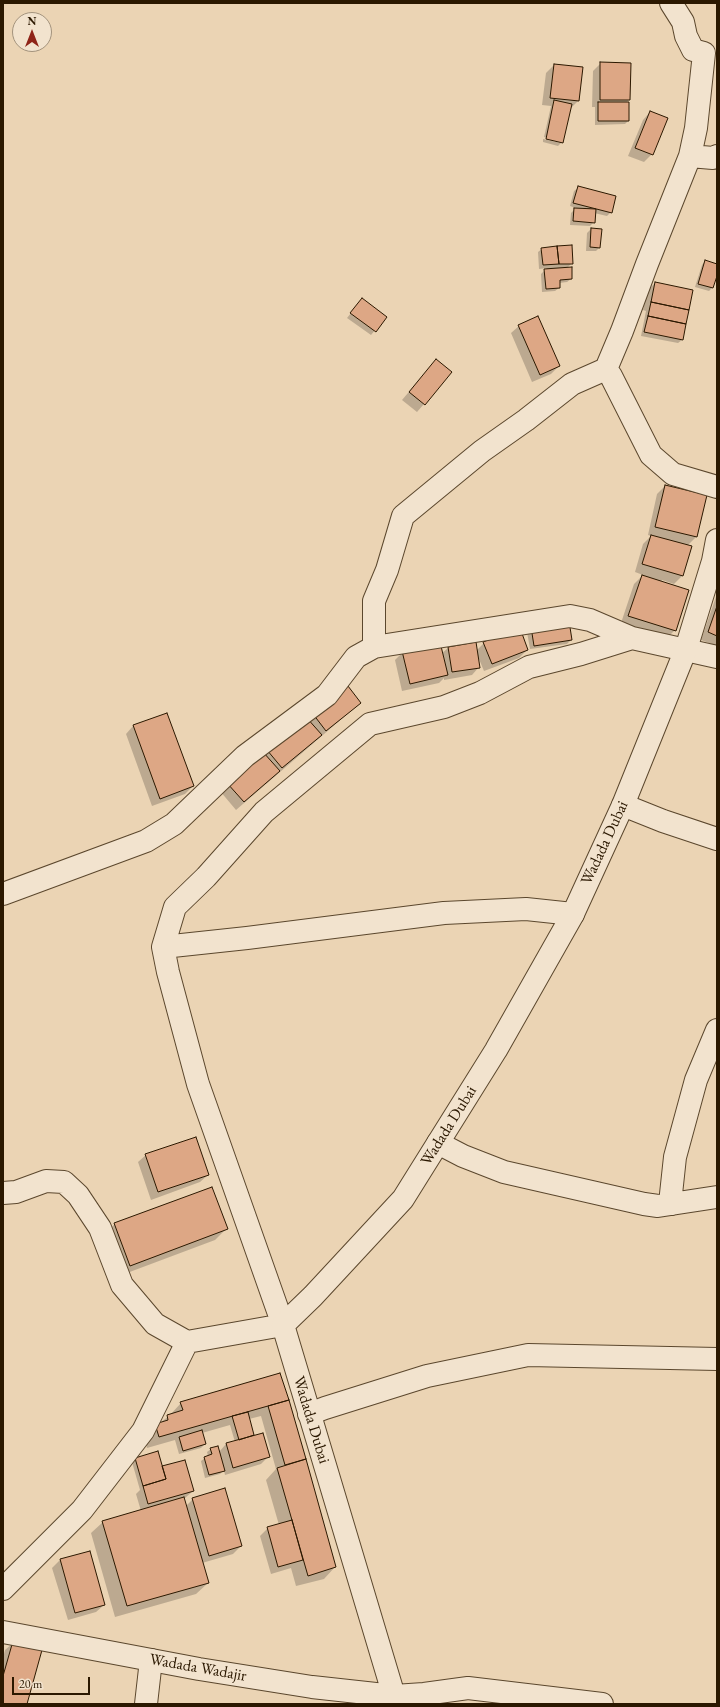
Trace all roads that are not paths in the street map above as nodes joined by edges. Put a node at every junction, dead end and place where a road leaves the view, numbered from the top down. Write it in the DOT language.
graph roads {
  1 [pos="671,3"];
  2 [pos="690,156"];
  3 [pos="717,156"];
  4 [pos="606,369"];
  5 [pos="717,488"];
  6 [pos="717,540"];
  7 [pos="715,562"];
  8 [pos="632,638"];
  9 [pos="374,647"];
  10 [pos="686,649"];
  11 [pos="717,657"];
  12 [pos="623,806"];
  13 [pos="717,839"];
  14 [pos="3,894"];
  15 [pos="573,914"];
  16 [pos="163,947"];
  17 [pos="717,1030"];
  18 [pos="438,1143"];
  19 [pos="3,1193"];
  20 [pos="717,1197"];
  21 [pos="672,1204"];
  22 [pos="283,1325"];
  23 [pos="187,1342"];
  24 [pos="717,1359"];
  25 [pos="310,1414"];
  26 [pos="3,1589"];
  27 [pos="3,1632"];
  28 [pos="152,1660"];
  29 [pos="425,1699"];
  30 [pos="393,1700"];
  31 [pos="146,1704"];
  32 [pos="602,1704"];
  1 -- 2 [label="street"];
  2 -- 3 [label="street"];
  2 -- 4 [label="street"];
  4 -- 5 [label="street"];
  4 -- 9 [label="street"];
  6 -- 7 [label="street, Wadada Dubai"];
  7 -- 10 [label="street, Wadada Dubai"];
  8 -- 9 [label="street"];
  8 -- 10 [label="street"];
  8 -- 16 [label="street"];
  9 -- 14 [label="street"];
  10 -- 11 [label="street"];
  10 -- 12 [label="street, Wadada Dubai"];
  12 -- 13 [label="street"];
  12 -- 15 [label="street, Wadada Dubai"];
  15 -- 16 [label="street"];
  15 -- 18 [label="street, Wadada Dubai"];
  16 -- 22 [label="street"];
  17 -- 21 [label="street"];
  18 -- 21 [label="street"];
  18 -- 22 [label="street, Wadada Dubai"];
  19 -- 23 [label="street"];
  20 -- 21 [label="street"];
  22 -- 23 [label="street"];
  22 -- 25 [label="street, Wadada Dubai"];
  23 -- 26 [label="street"];
  24 -- 25 [label="street"];
  25 -- 30 [label="street, Wadada Dubai"];
  27 -- 28 [label="street, Wadada Wadajir"];
  28 -- 30 [label="street, Wadada Wadajir"];
  28 -- 31 [label="street"];
  29 -- 30 [label="street, Wadada Wadajir"];
  29 -- 32 [label="street, Wadada Wadajir"];
}
